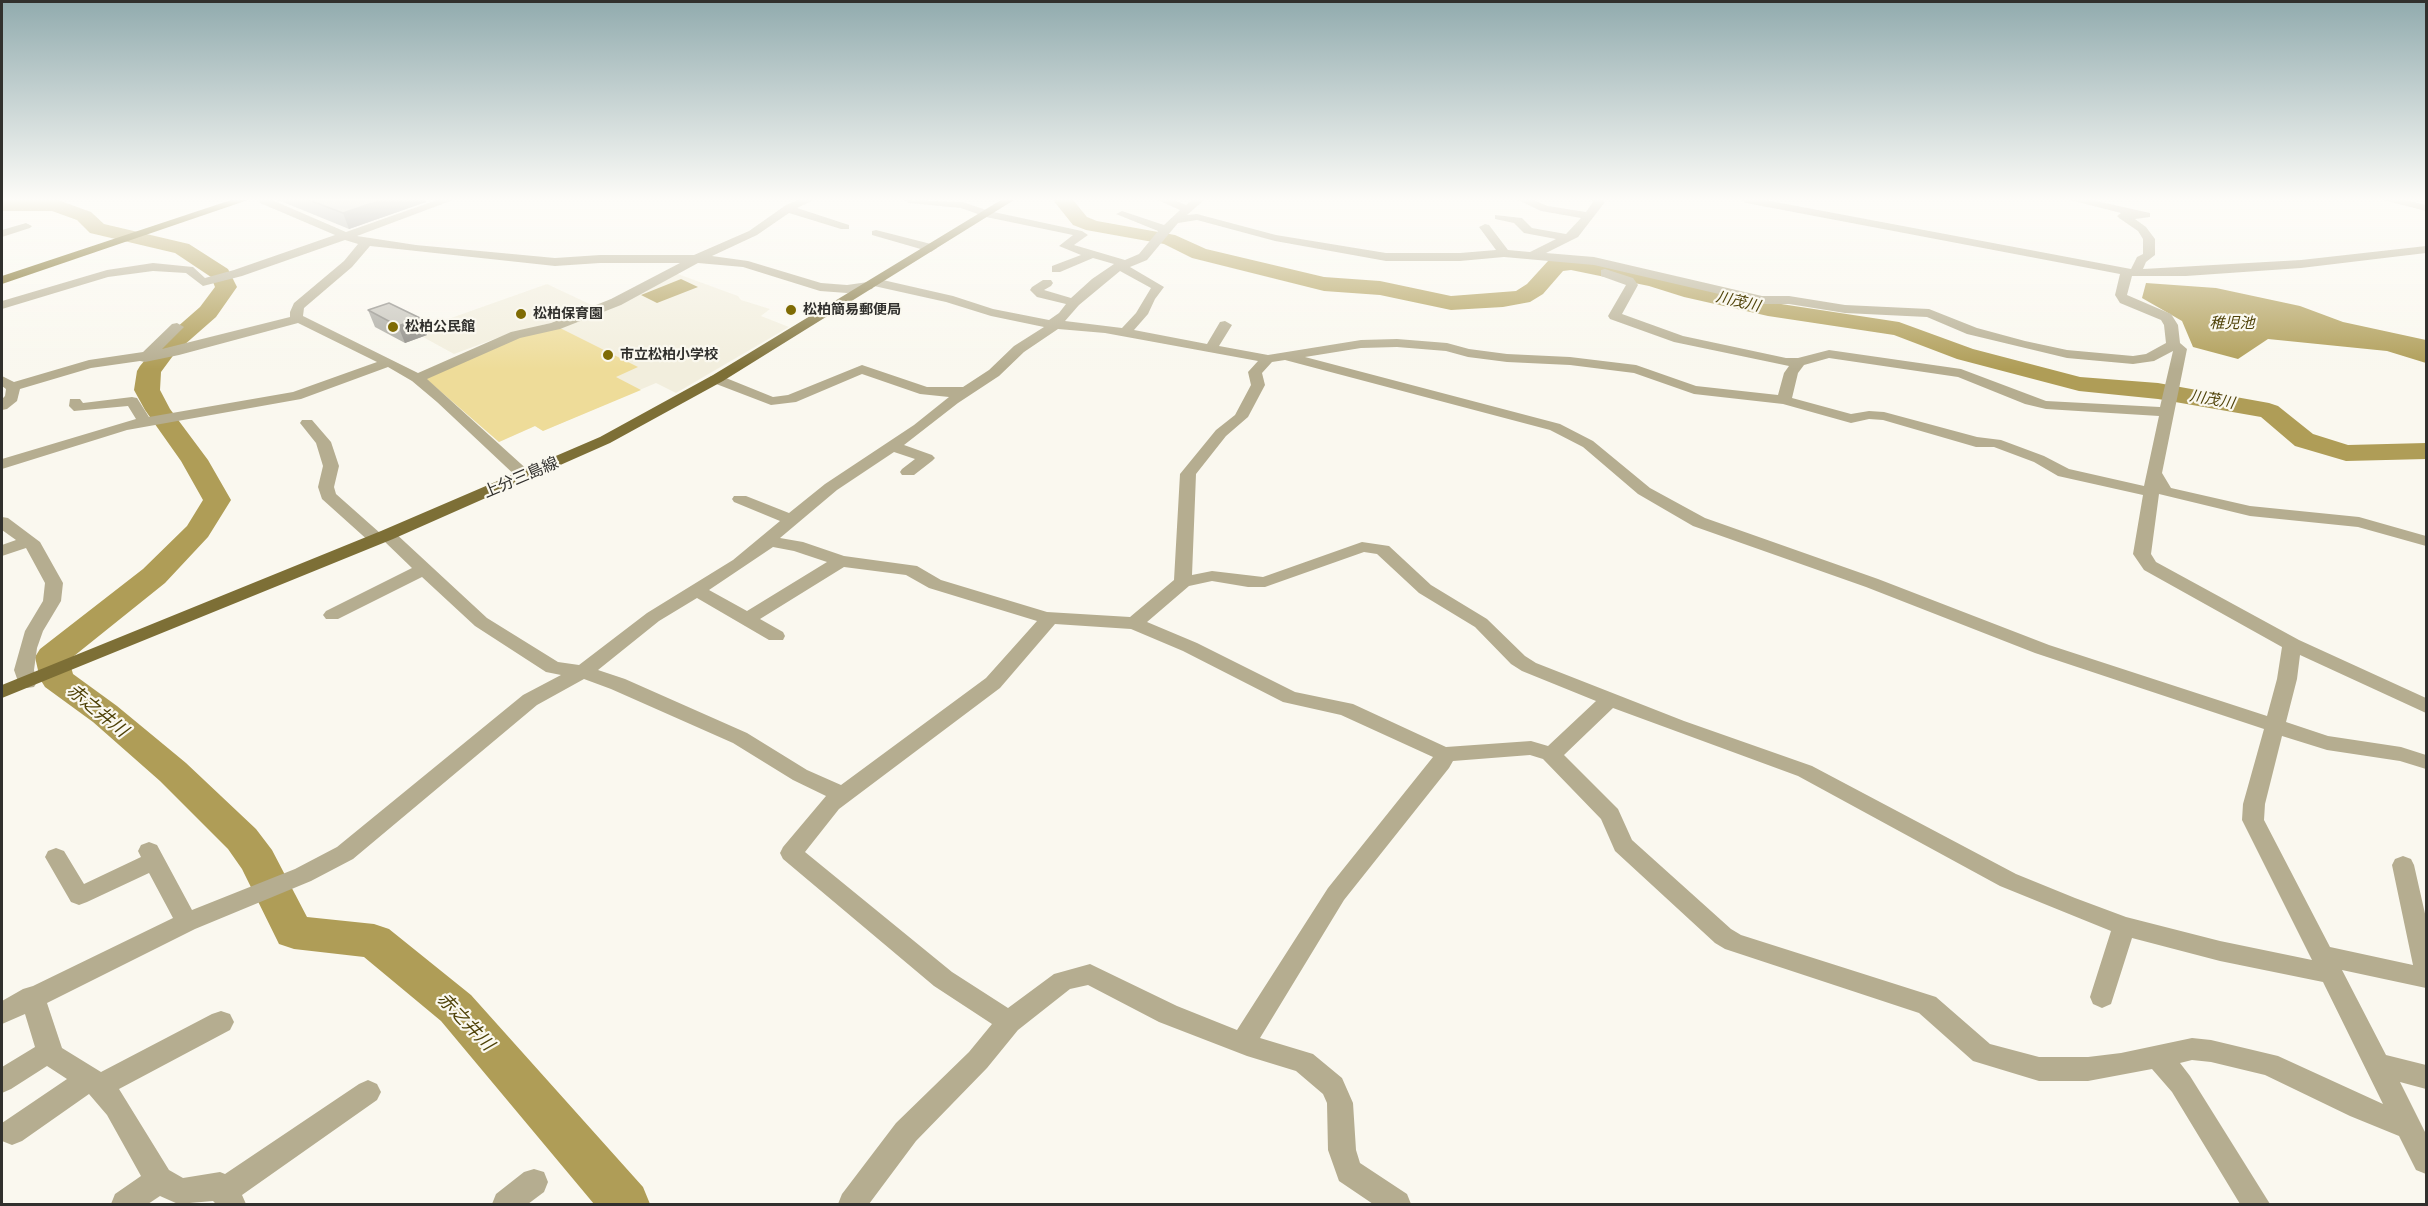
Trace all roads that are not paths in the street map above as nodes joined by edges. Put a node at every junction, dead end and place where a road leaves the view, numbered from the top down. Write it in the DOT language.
graph roads {
  1 [pos="51,256"];
  2 [pos="71,256"];
  3 [pos="285,256"];
  4 [pos="356,256"];
  5 [pos="483,256"];
  6 [pos="702,256"];
  7 [pos="917,256"];
  8 [pos="1087,256"];
  9 [pos="1099,256"];
  10 [pos="1144,256"];
  11 [pos="1382,256"];
  12 [pos="1439,256"];
  13 [pos="1550,256"];
  14 [pos="2043,256"];
  15 [pos="2147,256"];
  16 [pos="2366,256"];
  17 [pos="694,260"];
  18 [pos="1584,261"];
  19 [pos="1123,265"];
  20 [pos="1056,269"];
  21 [pos="2,272"];
  22 [pos="2131,273"];
  23 [pos="2,280"];
  24 [pos="871,284"];
  25 [pos="1047,284"];
  26 [pos="1074,302"];
  27 [pos="2,305"];
  28 [pos="298,319"];
  29 [pos="1053,324"];
  30 [pos="1225,325"];
  31 [pos="177,327"];
  32 [pos="1125,333"];
  33 [pos="2174,345"];
  34 [pos="1211,348"];
  35 [pos="145,358"];
  36 [pos="1276,358"];
  37 [pos="389,362"];
  38 [pos="1799,362"];
  39 [pos="417,378"];
  40 [pos="716,379"];
  41 [pos="7,384"];
  42 [pos="966,390"];
  43 [pos="1784,400"];
  44 [pos="75,402"];
  45 [pos="2,405"];
  46 [pos="2167,412"];
  47 [pos="145,422"];
  48 [pos="307,423"];
  49 [pos="893,446"];
  50 [pos="2,465"];
  51 [pos="908,472"];
  52 [pos="2154,473"];
  53 [pos="525,476"];
  54 [pos="2151,492"];
  55 [pos="740,499"];
  56 [pos="790,520"];
  57 [pos="2,522"];
  58 [pos="382,537"];
  59 [pos="2427,541"];
  60 [pos="28,542"];
  61 [pos="763,544"];
  62 [pos="2,551"];
  63 [pos="842,561"];
  64 [pos="424,569"];
  65 [pos="1183,582"];
  66 [pos="695,589"];
  67 [pos="332,615"];
  68 [pos="1050,618"];
  69 [pos="747,619"];
  70 [pos="1134,623"];
  71 [pos="776,636"];
  72 [pos="2292,644"];
  73 [pos="583,672"];
  74 [pos="27,682"];
  75 [pos="2,692"];
  76 [pos="1610,700"];
  77 [pos="2427,706"];
  78 [pos="2273,725"];
  79 [pos="1444,754"];
  80 [pos="1551,755"];
  81 [pos="2427,762"];
  82 [pos="842,794"];
  83 [pos="56,857"];
  84 [pos="2403,865"];
  85 [pos="187,922"];
  86 [pos="2124,926"];
  87 [pos="2328,965"];
  88 [pos="2427,969"];
  89 [pos="2427,978"];
  90 [pos="32,996"];
  91 [pos="2102,997"];
  92 [pos="2,1013"];
  93 [pos="221,1022"];
  94 [pos="1009,1022"];
  95 [pos="1243,1043"];
  96 [pos="50,1051"];
  97 [pos="2157,1058"];
  98 [pos="2376,1064"];
  99 [pos="2427,1077"];
  100 [pos="2,1081"];
  101 [pos="94,1083"];
  102 [pos="368,1092"];
  103 [pos="2409,1128"];
  104 [pos="12,1132"];
  105 [pos="2427,1161"];
  106 [pos="159,1180"];
  107 [pos="534,1182"];
  108 [pos="229,1201"];
  109 [pos="125,1204"];
  110 [pos="506,1204"];
  111 [pos="852,1204"];
  112 [pos="1397,1204"];
  113 [pos="2256,1204"];
  1 -- 21 [label="highway"];
  2 -- 23 [label="highway"];
  3 -- 27 [label="street"];
  4 -- 28 [label="street"];
  5 -- 17 [label="street"];
  6 -- 17 [label="street"];
  7 -- 24 [label="main road, 上分三島線"];
  8 -- 20 [label="street"];
  9 -- 19 [label="street"];
  10 -- 19 [label="street"];
  11 -- 12 [label="street"];
  13 -- 18 [label="street"];
  14 -- 22 [label="street"];
  15 -- 22 [label="street"];
  16 -- 22 [label="street"];
  17 -- 24 [label="street"];
  17 -- 39 [label="street"];
  18 -- 33 [label="street"];
  18 -- 38 [label="street"];
  19 -- 26 [label="street"];
  19 -- 32 [label="street"];
  22 -- 33 [label="street"];
  24 -- 29 [label="street"];
  24 -- 40 [label="main road, 上分三島線"];
  25 -- 26 [label="street"];
  26 -- 29 [label="street"];
  28 -- 35 [label="street"];
  28 -- 37 [label="street"];
  29 -- 32 [label="street"];
  29 -- 42 [label="street"];
  30 -- 34 [label="street"];
  31 -- 35 [label="street"];
  32 -- 34 [label="street"];
  33 -- 46 [label="street"];
  34 -- 36 [label="street"];
  35 -- 41 [label="street"];
  36 -- 43 [label="street"];
  36 -- 65 [label="street"];
  36 -- 78 [label="street"];
  37 -- 39 [label="street"];
  37 -- 47 [label="street"];
  38 -- 43 [label="street"];
  38 -- 46 [label="street"];
  39 -- 53 [label="street"];
  40 -- 42 [label="street"];
  40 -- 53 [label="main road, 上分三島線"];
  41 -- 45 [label="street"];
  42 -- 49 [label="street"];
  43 -- 54 [label="street"];
  44 -- 47 [label="street"];
  46 -- 52 [label="street"];
  47 -- 50 [label="street"];
  48 -- 58 [label="street"];
  49 -- 51 [label="street"];
  49 -- 56 [label="street"];
  52 -- 54 [label="street"];
  52 -- 59 [label="street"];
  53 -- 58 [label="main road, 上分三島線"];
  54 -- 72 [label="street"];
  55 -- 56 [label="street"];
  56 -- 61 [label="street"];
  57 -- 60 [label="street"];
  58 -- 64 [label="street"];
  58 -- 74 [label="main road, 上分三島線"];
  60 -- 62 [label="street"];
  60 -- 74 [label="street"];
  61 -- 63 [label="street"];
  61 -- 66 [label="street"];
  63 -- 68 [label="street"];
  63 -- 69 [label="street"];
  64 -- 67 [label="street"];
  64 -- 73 [label="street"];
  65 -- 70 [label="street"];
  65 -- 76 [label="street"];
  66 -- 69 [label="street"];
  66 -- 73 [label="street"];
  68 -- 70 [label="street"];
  68 -- 82 [label="street"];
  69 -- 71 [label="street"];
  70 -- 79 [label="street"];
  72 -- 77 [label="street"];
  72 -- 78 [label="street"];
  73 -- 82 [label="street"];
  73 -- 85 [label="street"];
  74 -- 75 [label="main road, 上分三島線"];
  76 -- 80 [label="street"];
  76 -- 86 [label="street"];
  78 -- 81 [label="street"];
  78 -- 87 [label="street"];
  79 -- 80 [label="street"];
  79 -- 95 [label="street"];
  80 -- 97 [label="street"];
  82 -- 94 [label="street"];
  83 -- 85 [label="street"];
  84 -- 88 [label="street"];
  85 -- 90 [label="street"];
  86 -- 87 [label="street"];
  86 -- 91 [label="street"];
  87 -- 89 [label="street"];
  87 -- 98 [label="street"];
  90 -- 92 [label="street"];
  90 -- 96 [label="street"];
  93 -- 101 [label="street"];
  94 -- 95 [label="street"];
  94 -- 111 [label="street"];
  95 -- 112 [label="street"];
  96 -- 100 [label="street"];
  96 -- 101 [label="street"];
  97 -- 103 [label="street"];
  97 -- 113 [label="street"];
  98 -- 99 [label="street"];
  98 -- 103 [label="street"];
  101 -- 104 [label="street"];
  101 -- 106 [label="street"];
  102 -- 108 [label="street"];
  103 -- 105 [label="street"];
  106 -- 108 [label="street"];
  106 -- 109 [label="street"];
  107 -- 110 [label="street"];
}
